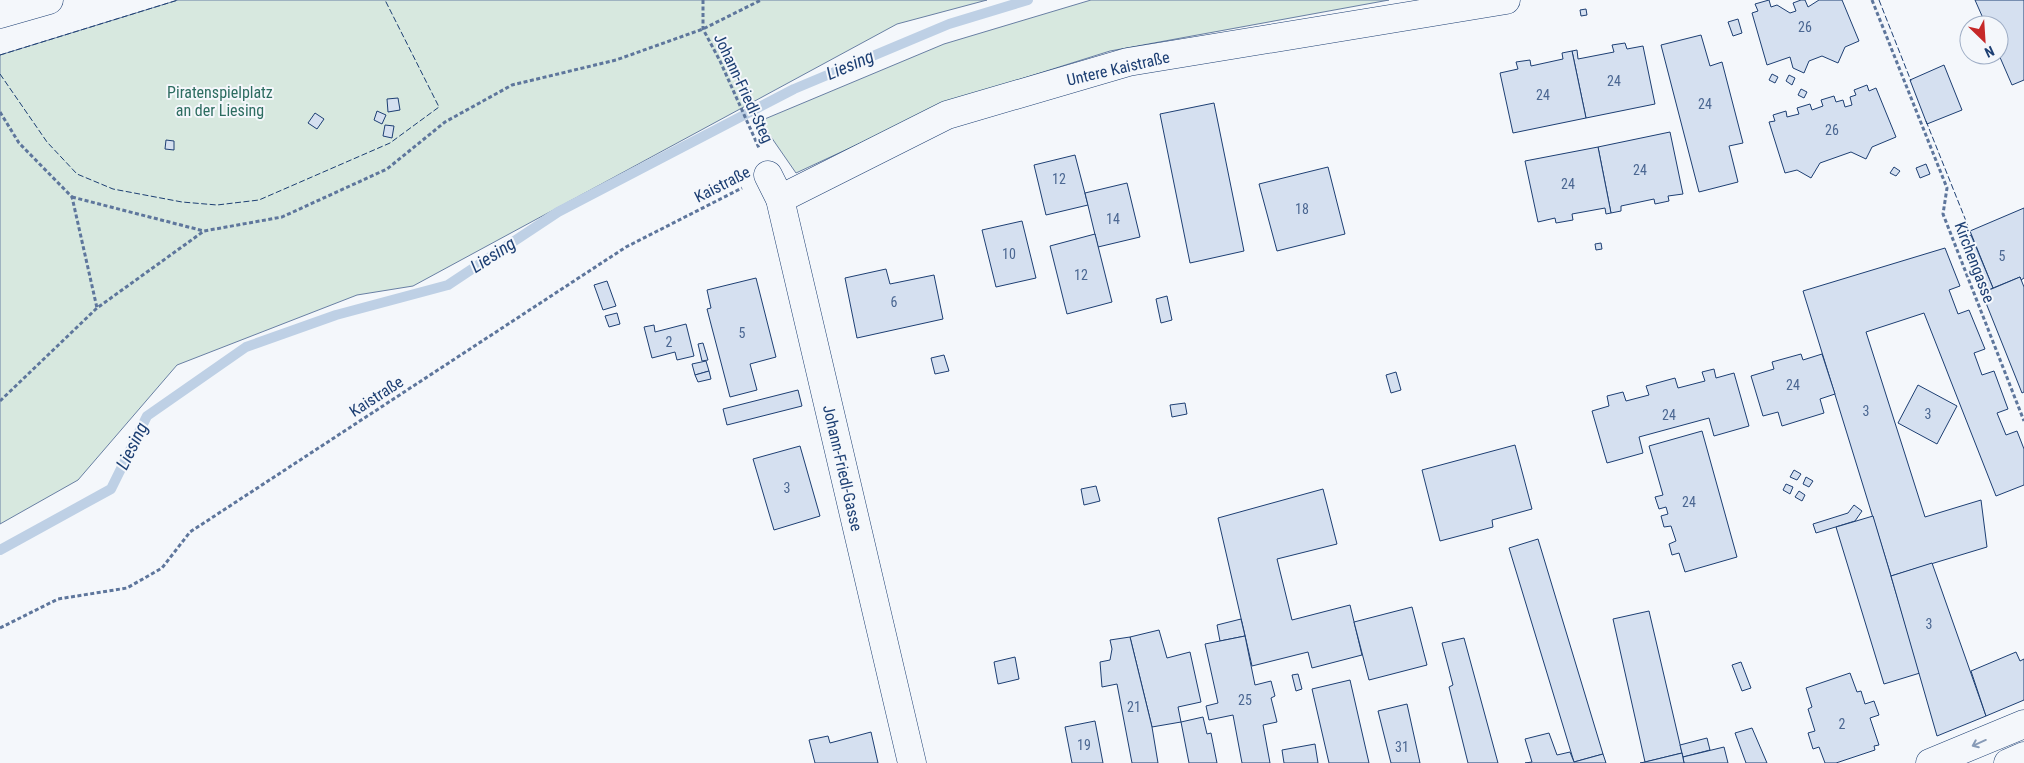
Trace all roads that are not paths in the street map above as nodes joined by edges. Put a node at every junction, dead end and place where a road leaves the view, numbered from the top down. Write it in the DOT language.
graph roads {
  1 [pos="49,0"];
  2 [pos="1506,0"];
  3 [pos="0,14"];
  4 [pos="766,166"];
  5 [pos="780,199"];
  6 [pos="2024,724"];
  7 [pos="2024,756"];
  8 [pos="912,763"];
  9 [pos="1930,763"];
  10 [pos="2008,763"];
  1 -- 3 [label="street"];
  2 -- 5 [label="street, Untere Kaistraße"];
  4 -- 5 [label="street, Johann-Friedl-Gasse"];
  5 -- 8 [label="street, Johann-Friedl-Gasse"];
  6 -- 9 [label="street, one-way"];
  7 -- 10 [label="street"];
}
